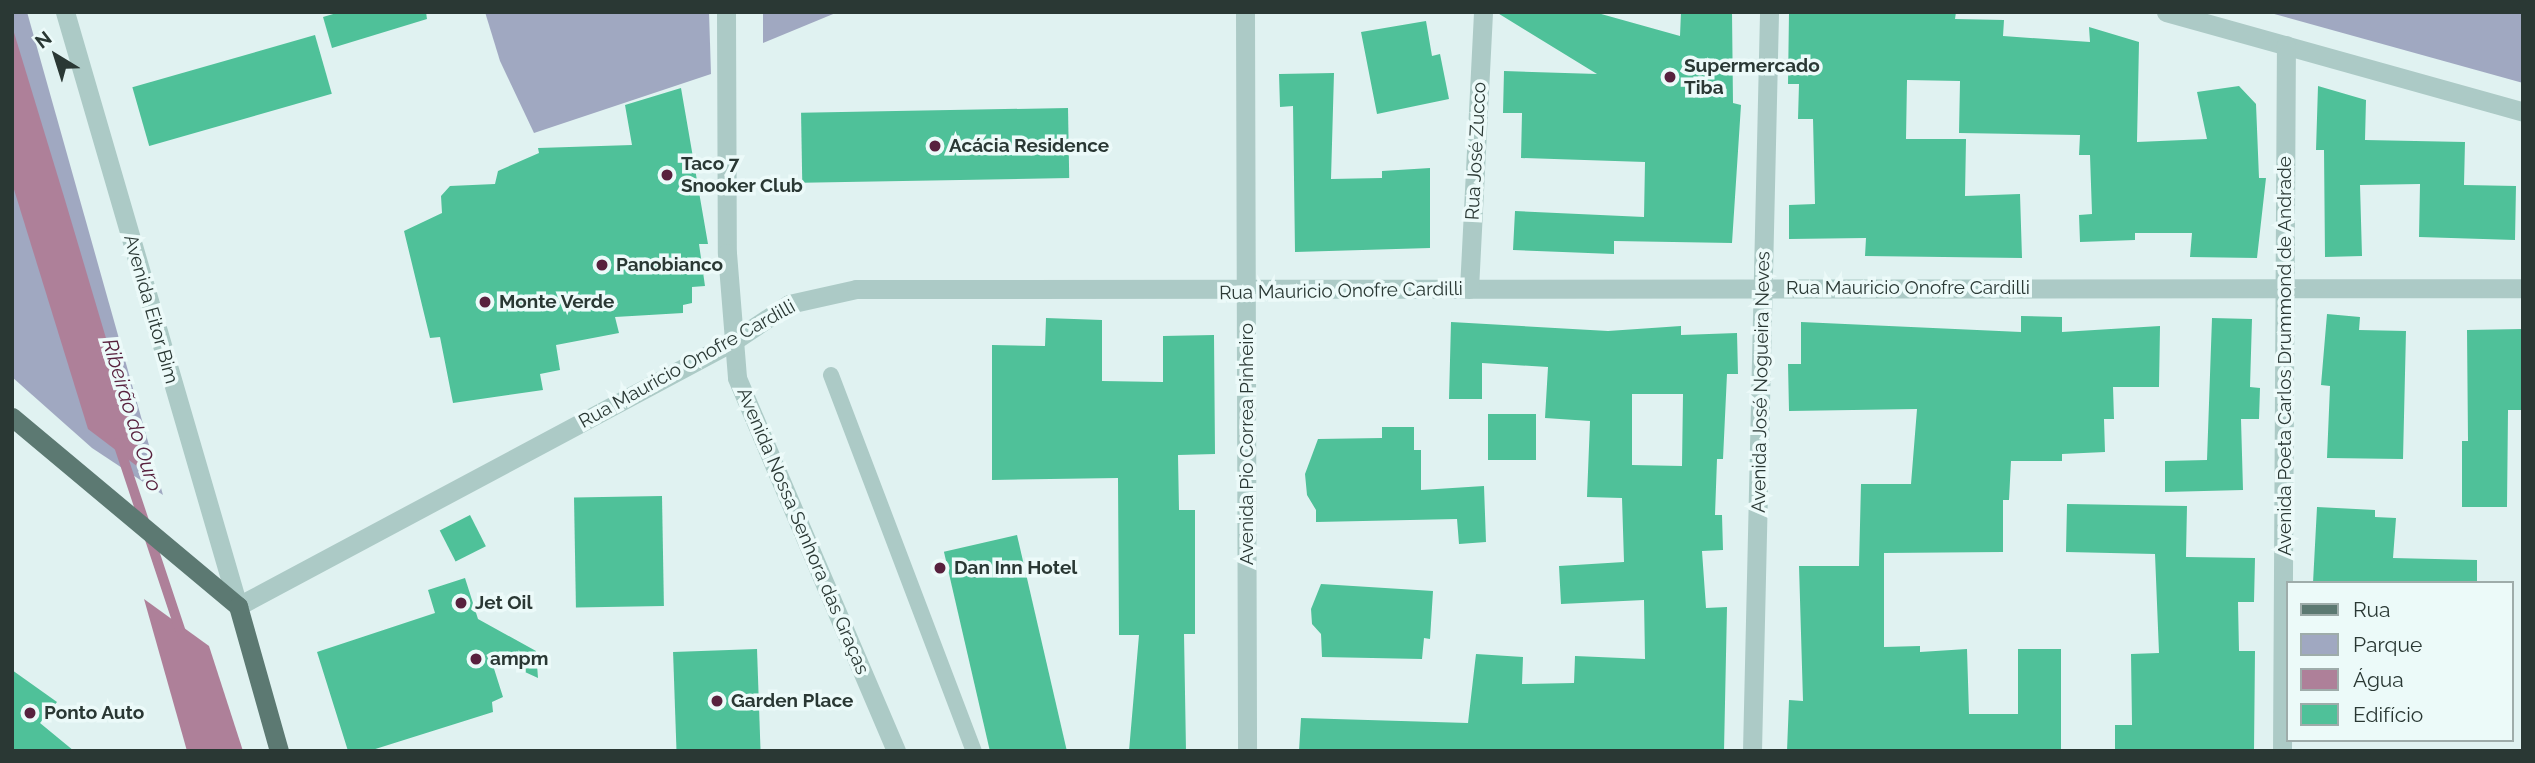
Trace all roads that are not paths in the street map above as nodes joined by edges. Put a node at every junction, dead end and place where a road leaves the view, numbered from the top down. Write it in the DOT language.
graph roads {
  1 [pos="65,12"];
  2 [pos="726,12"];
  3 [pos="1245,12"];
  4 [pos="1483,12"];
  5 [pos="1769,12"];
  6 [pos="2166,12"];
  7 [pos="2286,45"];
  8 [pos="2523,112"];
  9 [pos="1763,288"];
  10 [pos="2523,288"];
  11 [pos="1469,289"];
  12 [pos="2285,289"];
  13 [pos="1247,292"];
  14 [pos="732,342"];
  15 [pos="831,375"];
  16 [pos="15,420"];
  17 [pos="238,606"];
  18 [pos="279,751"];
  19 [pos="896,751"];
  20 [pos="974,751"];
  21 [pos="1247,751"];
  22 [pos="1752,751"];
  23 [pos="2282,751"];
  1 -- 17 [label="street, Avenida Eitor Bim"];
  2 -- 14 [label="street, Avenida Nossa Senhora das Graças"];
  3 -- 13 [label="street, Avenida Pio Correa Pinheiro"];
  4 -- 11 [label="street, Rua José Zucco"];
  5 -- 9 [label="street, Avenida José Nogueira Neves"];
  6 -- 7 [label="street"];
  7 -- 8 [label="street"];
  7 -- 12 [label="street, Avenida Poeta Carlos Drummond de Andrade"];
  9 -- 11 [label="street, Rua Mauricio Onofre Cardilli"];
  9 -- 12 [label="street, Rua Mauricio Onofre Cardilli"];
  9 -- 22 [label="street, Avenida José Nogueira Neves"];
  10 -- 12 [label="street, Rua Mauricio Onofre Cardilli"];
  11 -- 13 [label="street, Rua Mauricio Onofre Cardilli"];
  12 -- 23 [label="street, Avenida Poeta Carlos Drummond de Andrade"];
  13 -- 14 [label="street, Rua Mauricio Onofre Cardilli"];
  13 -- 21 [label="street, Avenida Pio Correa Pinheiro"];
  14 -- 17 [label="street, Rua Mauricio Onofre Cardilli"];
  14 -- 19 [label="street, Avenida Nossa Senhora das Graças"];
  15 -- 20 [label="lane"];
  16 -- 17 [label="main road"];
  17 -- 18 [label="main road"];
}
